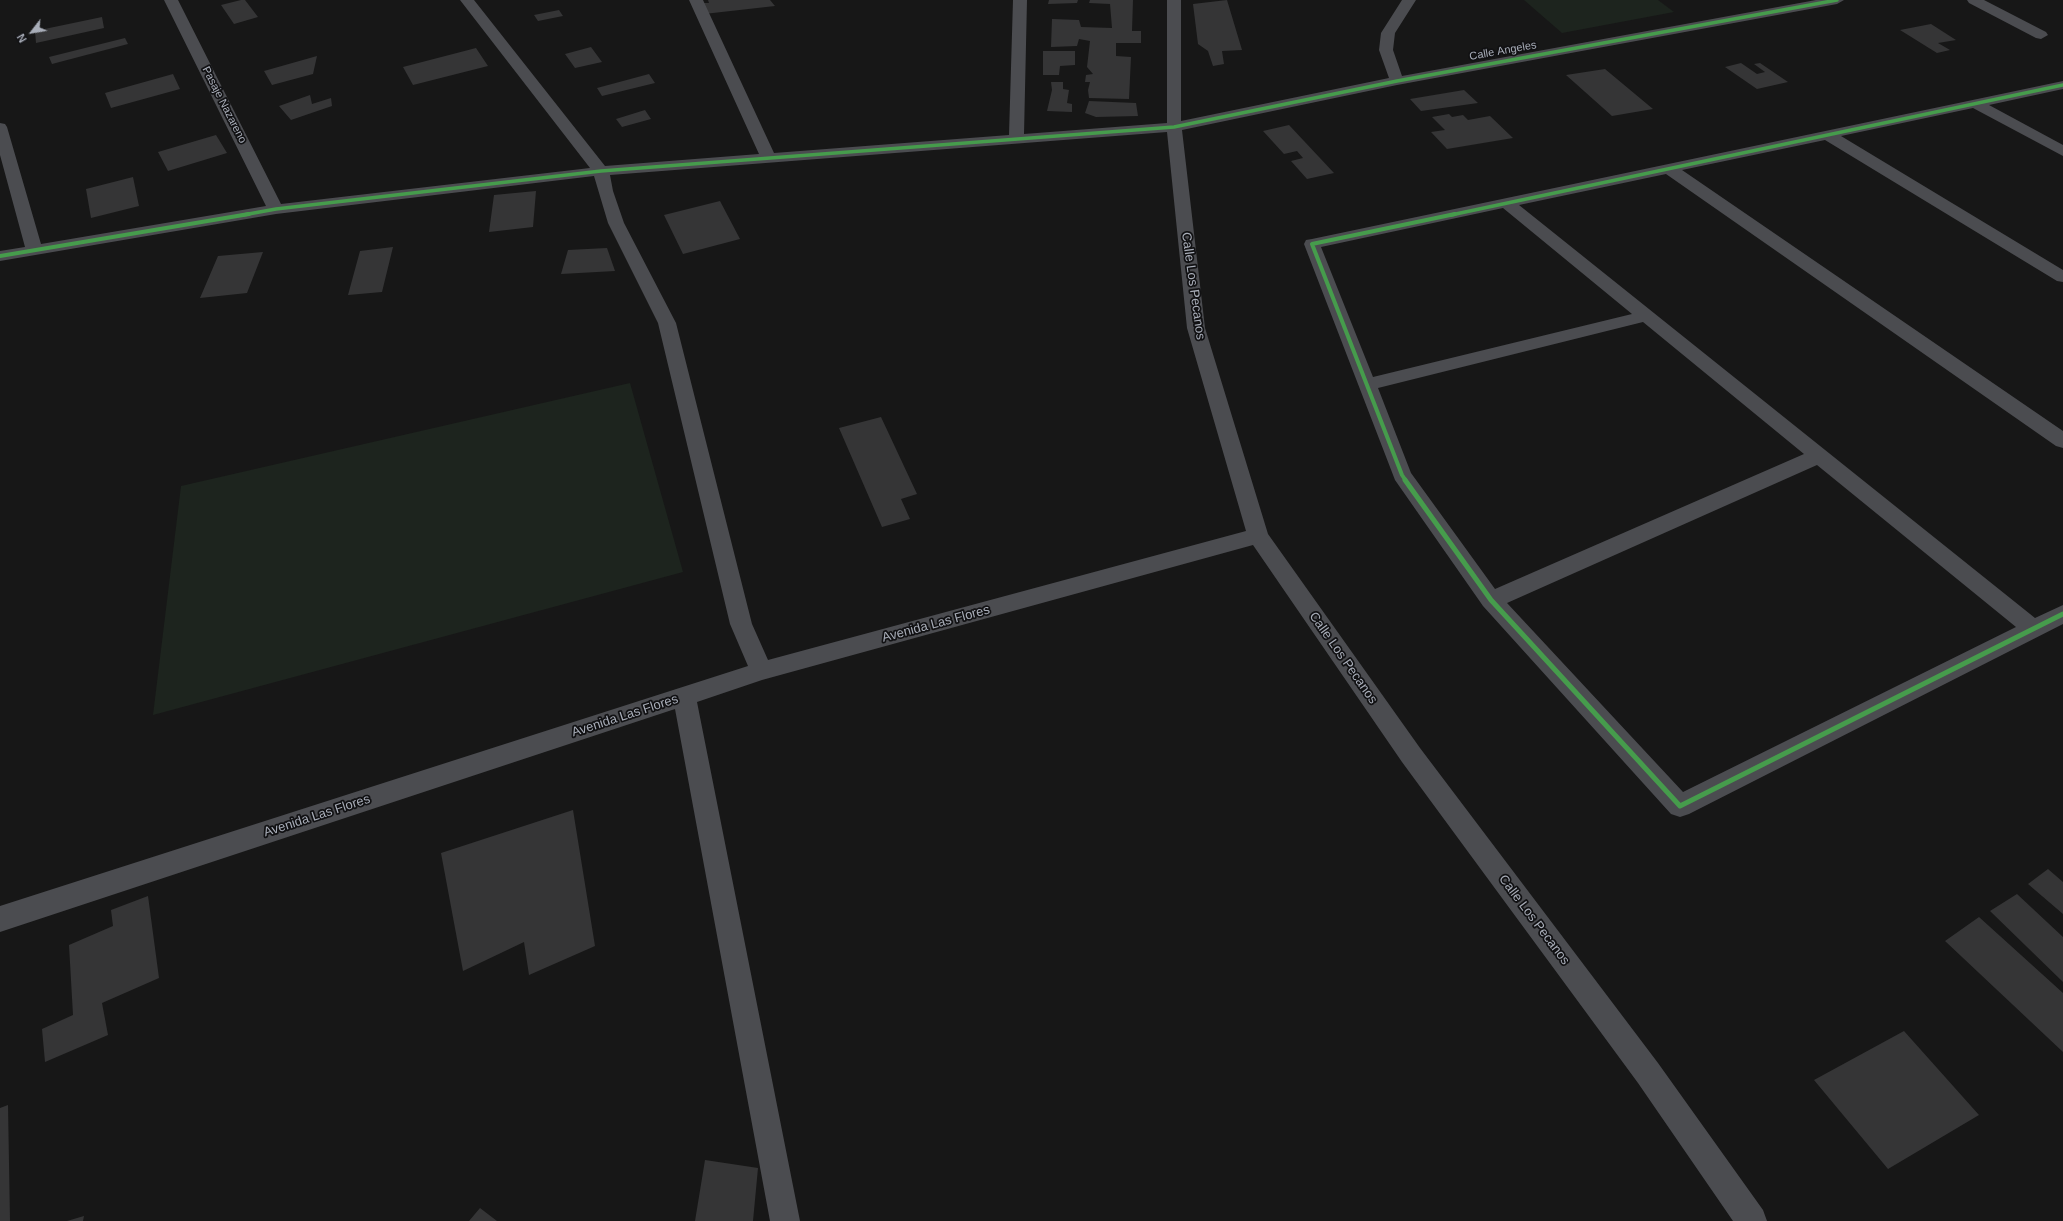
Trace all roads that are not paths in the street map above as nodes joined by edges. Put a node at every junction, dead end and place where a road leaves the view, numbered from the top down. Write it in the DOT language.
graph roads {
  1 [pos="171,0"];
  2 [pos="467,0"];
  3 [pos="696,0"];
  4 [pos="1020,0"];
  5 [pos="1174,0"];
  6 [pos="1409,0"];
  7 [pos="1837,0"];
  8 [pos="1974,0"];
  9 [pos="2041,35"];
  10 [pos="1397,81"];
  11 [pos="2063,85"];
  12 [pos="1976,104"];
  13 [pos="0,127"];
  14 [pos="1174,127"];
  15 [pos="1828,135"];
  16 [pos="1016,139"];
  17 [pos="2063,151"];
  18 [pos="769,159"];
  19 [pos="1668,168"];
  20 [pos="601,171"];
  21 [pos="1506,203"];
  22 [pos="276,209"];
  23 [pos="34,250"];
  24 [pos="0,256"];
  25 [pos="2063,278"];
  26 [pos="1646,316"];
  27 [pos="1366,385"];
  28 [pos="2063,441"];
  29 [pos="1819,456"];
  30 [pos="1258,536"];
  31 [pos="1492,600"];
  32 [pos="2063,614"];
  33 [pos="2034,629"];
  34 [pos="762,671"];
  35 [pos="684,697"];
  36 [pos="0,919"];
  37 [pos="786,1221"];
  38 [pos="1752,1221"];
  1 -- 22 [label="street, Pasaje Nazareno"];
  2 -- 20 [label="street"];
  3 -- 18 [label="street"];
  4 -- 16 [label="street"];
  5 -- 14 [label="street, Calle Los Pecanos"];
  6 -- 10 [label="street"];
  7 -- 10 [label="street, Calle Angeles"];
  8 -- 9 [label="street"];
  10 -- 14 [label="street, Calle Angeles"];
  11 -- 12 [label="street"];
  12 -- 15 [label="street"];
  12 -- 17 [label="street"];
  13 -- 23 [label="street"];
  14 -- 16 [label="street, Calle Angeles"];
  14 -- 30 [label="street, Calle Los Pecanos"];
  15 -- 19 [label="street"];
  15 -- 25 [label="street"];
  16 -- 18 [label="street, Calle Angeles"];
  18 -- 20 [label="street, Calle Angeles"];
  19 -- 21 [label="street"];
  19 -- 28 [label="street"];
  20 -- 22 [label="street, Calle Angeles"];
  20 -- 34 [label="street"];
  21 -- 26 [label="street"];
  21 -- 27 [label="street"];
  22 -- 23 [label="street, Calle Angeles"];
  23 -- 24 [label="street, Calle Angeles"];
  26 -- 27 [label="street"];
  26 -- 29 [label="street"];
  27 -- 31 [label="street"];
  29 -- 31 [label="street"];
  29 -- 33 [label="street"];
  30 -- 34 [label="street, Avenida Las Flores"];
  30 -- 38 [label="street, Calle Los Pecanos"];
  31 -- 33 [label="street"];
  32 -- 33 [label="street"];
  34 -- 35 [label="street, Avenida Las Flores"];
  35 -- 36 [label="street, Avenida Las Flores"];
  35 -- 37 [label="street"];
}
